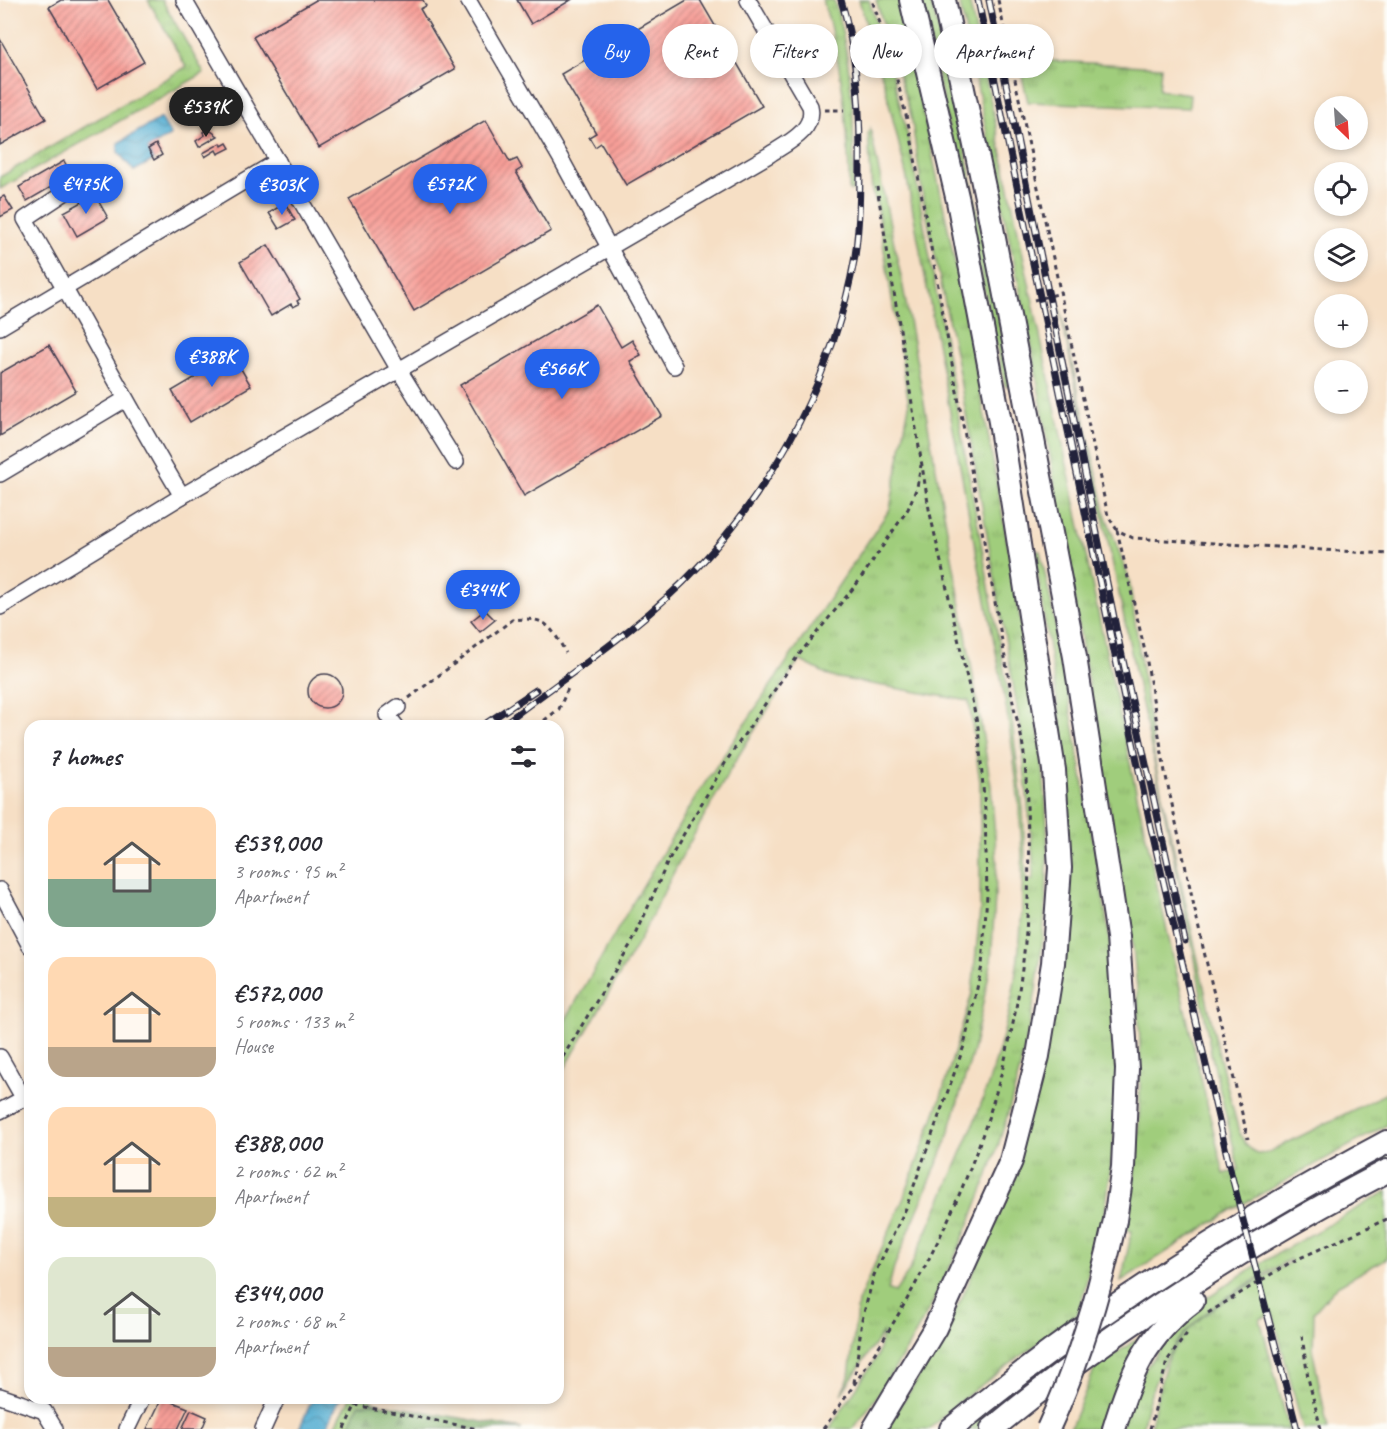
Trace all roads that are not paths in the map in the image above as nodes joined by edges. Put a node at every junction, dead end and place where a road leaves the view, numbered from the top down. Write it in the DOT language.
graph roads {
  1 [pos="184,0"];
  2 [pos="468,0"];
  3 [pos="748,0"];
  4 [pos="911,0"];
  5 [pos="944,0"];
  6 [pos="279,161"];
  7 [pos="87,178"];
  8 [pos="609,247"];
  9 [pos="65,288"];
  10 [pos="0,327"];
  11 [pos="674,366"];
  12 [pos="399,370"];
  13 [pos="124,400"];
  14 [pos="456,462"];
  15 [pos="0,474"];
  16 [pos="182,496"];
  17 [pos="0,607"];
  18 [pos="398,706"];
  19 [pos="391,720"];
  20 [pos="0,890"];
  21 [pos="24,935"];
  22 [pos="0,1057"];
  23 [pos="24,1093"];
  24 [pos="24,1099"];
  25 [pos="0,1112"];
  26 [pos="1387,1142"];
  27 [pos="1387,1171"];
  28 [pos="1324,1205"];
  29 [pos="0,1396"];
  30 [pos="139,1404"];
  31 [pos="274,1404"];
  32 [pos="54,1429"];
  33 [pos="127,1429"];
  34 [pos="263,1429"];
  35 [pos="874,1429"];
  36 [pos="951,1429"];
  37 [pos="992,1429"];
  38 [pos="1048,1429"];
  39 [pos="1114,1429"];
  1 -- 6 [label="lane"];
  2 -- 8 [label="lane"];
  3 -- 8 [label="lane"];
  4 -- 35 [label="highway"];
  5 -- 38 [label="highway, bridge"];
  6 -- 9 [label="lane"];
  6 -- 12 [label="lane"];
  7 -- 9 [label="lane"];
  8 -- 11 [label="lane"];
  8 -- 12 [label="lane"];
  9 -- 10 [label="lane"];
  9 -- 13 [label="lane"];
  12 -- 14 [label="lane"];
  12 -- 16 [label="lane"];
  13 -- 15 [label="lane"];
  13 -- 16 [label="lane"];
  16 -- 17 [label="lane"];
  18 -- 19 [label="lane"];
  20 -- 21 [label="lane"];
  22 -- 23 [label="lane"];
  24 -- 25 [label="lane"];
  26 -- 36 [label="highway"];
  27 -- 28 [label="highway"];
  28 -- 37 [label="highway"];
  28 -- 39 [label="highway"];
  29 -- 32 [label="lane"];
  30 -- 33 [label="lane"];
  31 -- 34 [label="lane"];
}
